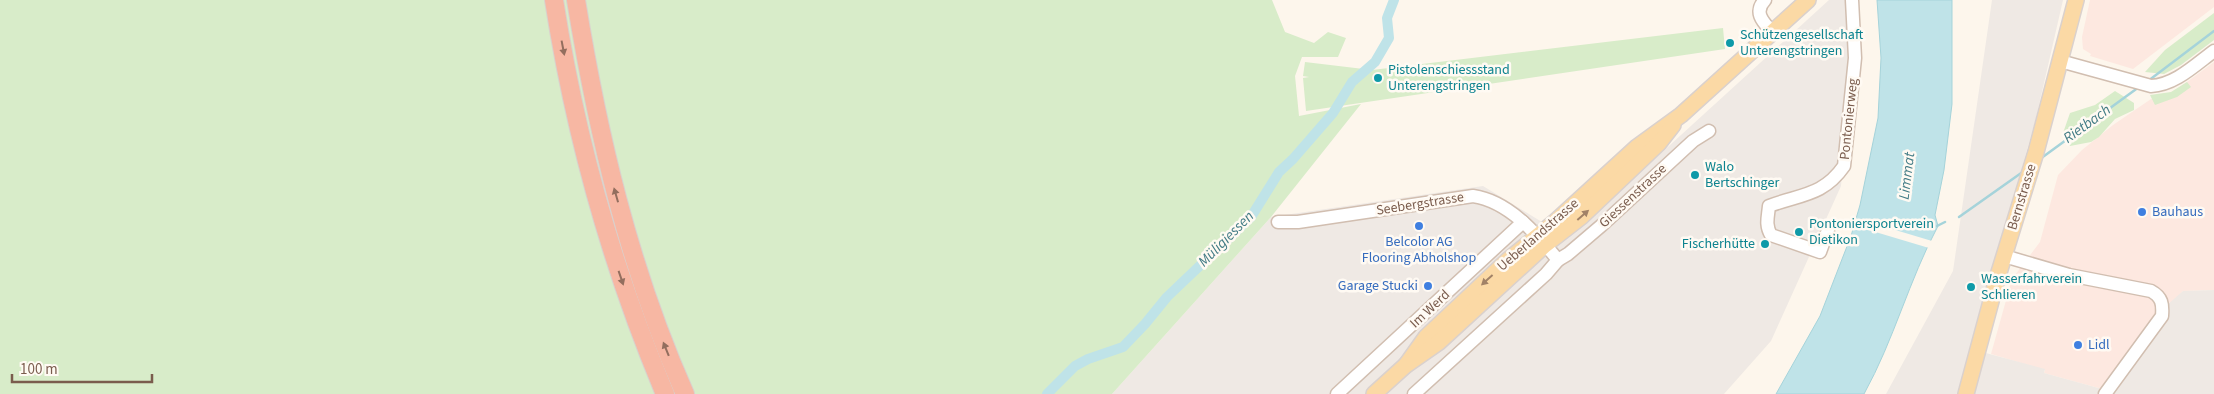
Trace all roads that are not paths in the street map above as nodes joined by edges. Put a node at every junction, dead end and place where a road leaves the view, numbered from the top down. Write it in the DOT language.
graph roads {
  1 [pos="554,0"];
  2 [pos="570,0"];
  3 [pos="576,0"];
  4 [pos="1765,0"];
  5 [pos="1808,0"];
  6 [pos="1852,0"];
  7 [pos="2076,0"];
  8 [pos="1772,32"];
  9 [pos="2214,51"];
  10 [pos="2060,61"];
  11 [pos="596,115"];
  12 [pos="1709,131"];
  13 [pos="1278,222"];
  14 [pos="1523,222"];
  15 [pos="1828,230"];
  16 [pos="1541,241"];
  17 [pos="2004,256"];
  18 [pos="1558,260"];
  19 [pos="665,394"];
  20 [pos="685,394"];
  21 [pos="1337,394"];
  22 [pos="1374,394"];
  23 [pos="1414,394"];
  24 [pos="1966,394"];
  25 [pos="2105,394"];
  1 -- 19 [label="highway, one-way"];
  2 -- 11 [label="highway"];
  3 -- 11 [label="highway"];
  4 -- 8 [label="street"];
  5 -- 8 [label="main road, Ueberlandstrasse"];
  6 -- 15 [label="street, Pontonierweg"];
  7 -- 10 [label="main road, Bernstrasse"];
  8 -- 16 [label="main road, Ueberlandstrasse"];
  9 -- 10 [label="street"];
  10 -- 17 [label="main road, Bernstrasse"];
  20 -- 11 [label="highway, one-way"];
  12 -- 18 [label="street, Giessenstrasse"];
  13 -- 14 [label="street, Seebergstrasse"];
  14 -- 16 [label="street, Seebergstrasse"];
  14 -- 21 [label="street, Im Werd"];
  16 -- 18 [label="street"];
  16 -- 22 [label="main road, Ueberlandstrasse"];
  17 -- 24 [label="main road, Bernstrasse"];
  17 -- 25 [label="street"];
  18 -- 23 [label="street, Giessenstrasse"];
}
